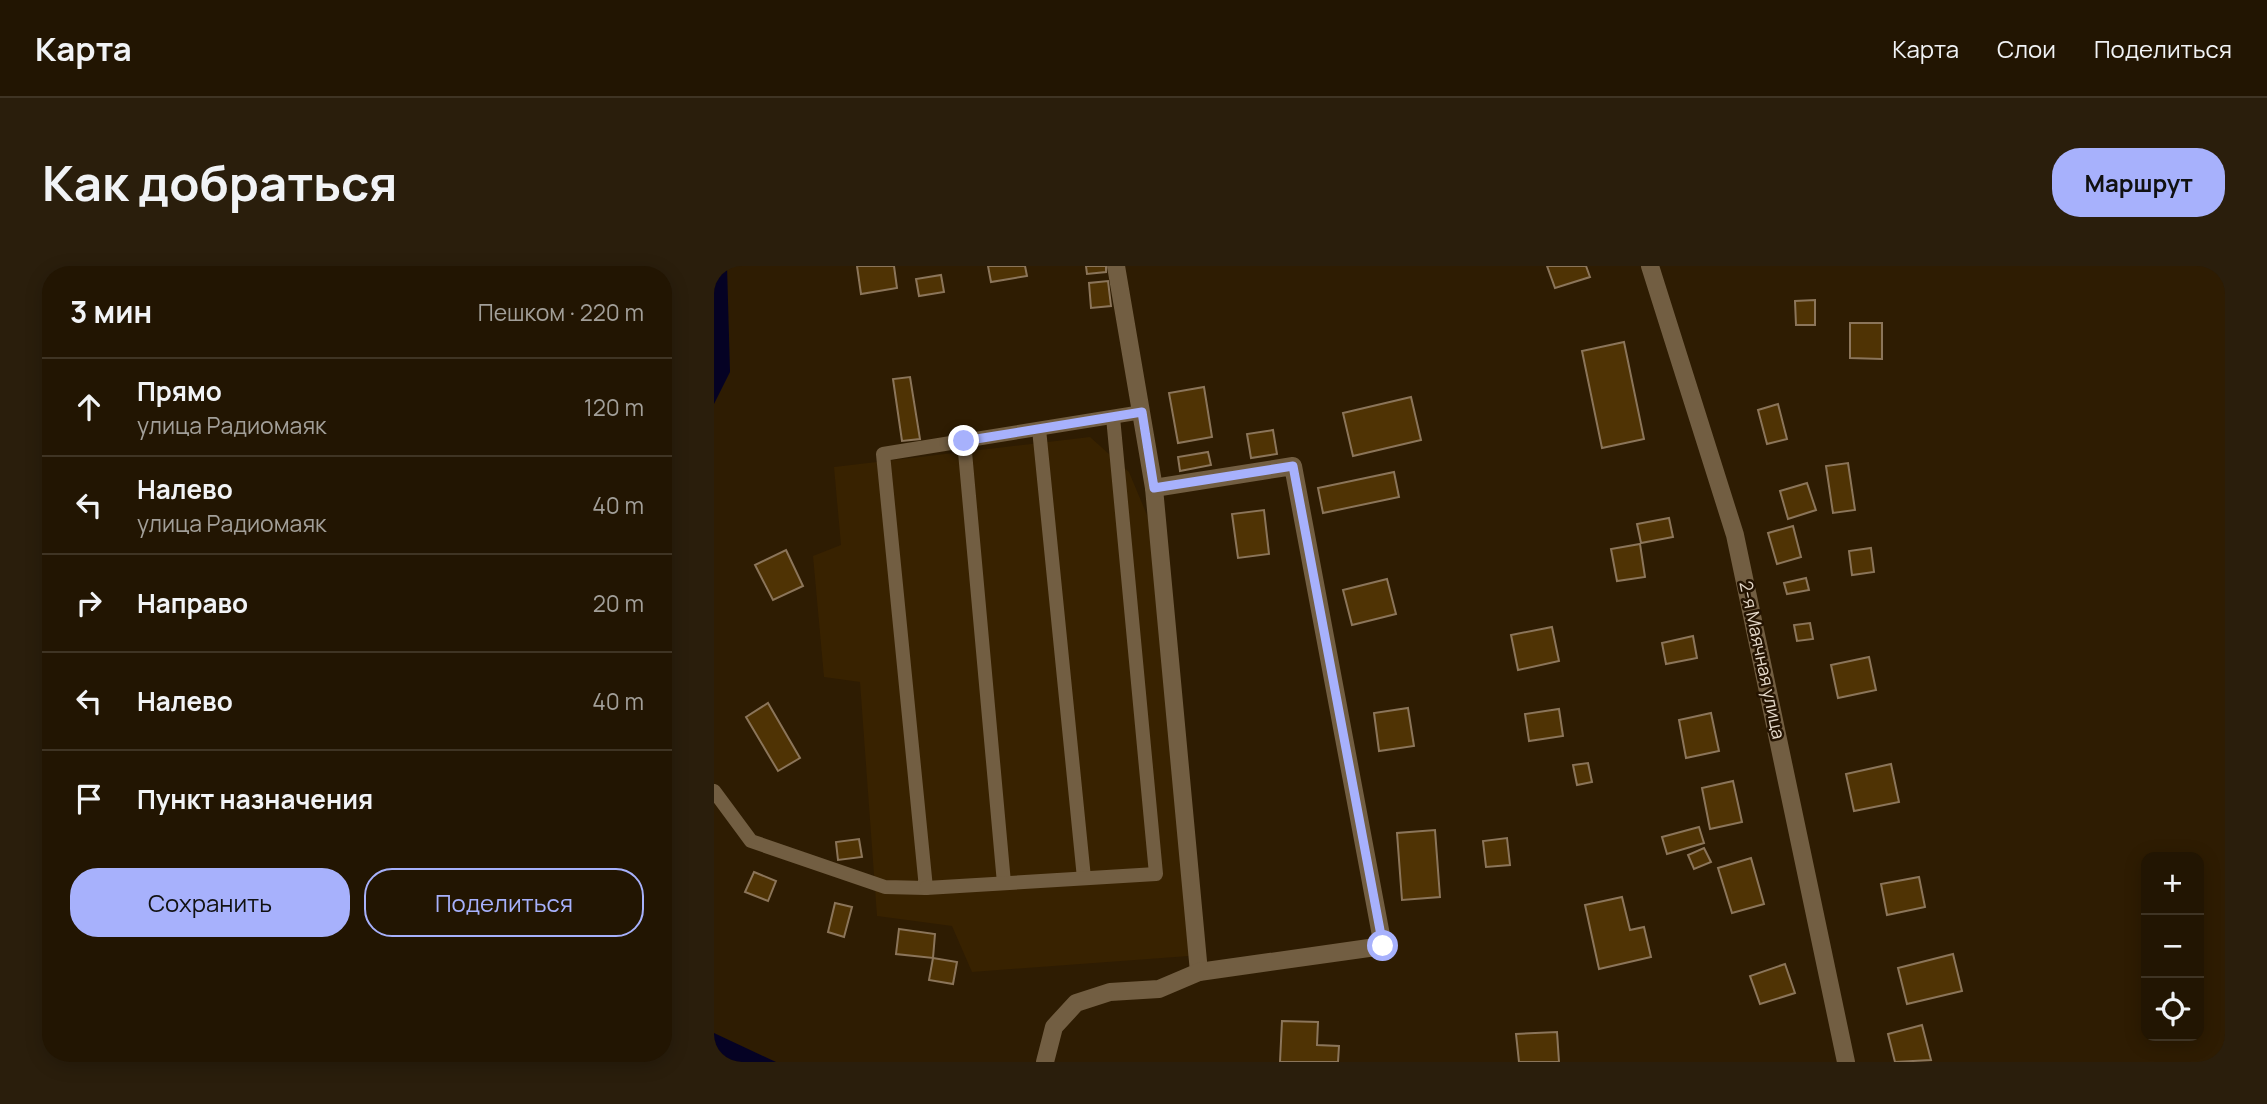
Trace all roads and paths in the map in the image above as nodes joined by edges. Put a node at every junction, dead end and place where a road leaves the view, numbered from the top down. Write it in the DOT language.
graph roads {
  1 [pos="1116,266"];
  2 [pos="1650,266"];
  3 [pos="1142,412"];
  4 [pos="1113,416"];
  5 [pos="1039,429"];
  6 [pos="964,441"];
  7 [pos="1154,488"];
  8 [pos="714,790"];
  9 [pos="1084,878"];
  10 [pos="1004,883"];
  11 [pos="926,888"];
  12 [pos="1199,972"];
  13 [pos="1045,1062"];
  14 [pos="1846,1062"];
  1 -- 3 [label="street"];
  2 -- 14 [label="street, 2-я Маячная улица"];
  3 -- 4 [label="lane"];
  3 -- 7 [label="street"];
  4 -- 5 [label="lane"];
  4 -- 9 [label="lane"];
  5 -- 6 [label="lane"];
  5 -- 9 [label="lane"];
  6 -- 10 [label="lane"];
  6 -- 11 [label="lane"];
  7 -- 12 [label="street"];
  7 -- 12 [label="street"];
  8 -- 11 [label="lane"];
  9 -- 10 [label="lane"];
  10 -- 11 [label="lane"];
  12 -- 13 [label="street"];
}
